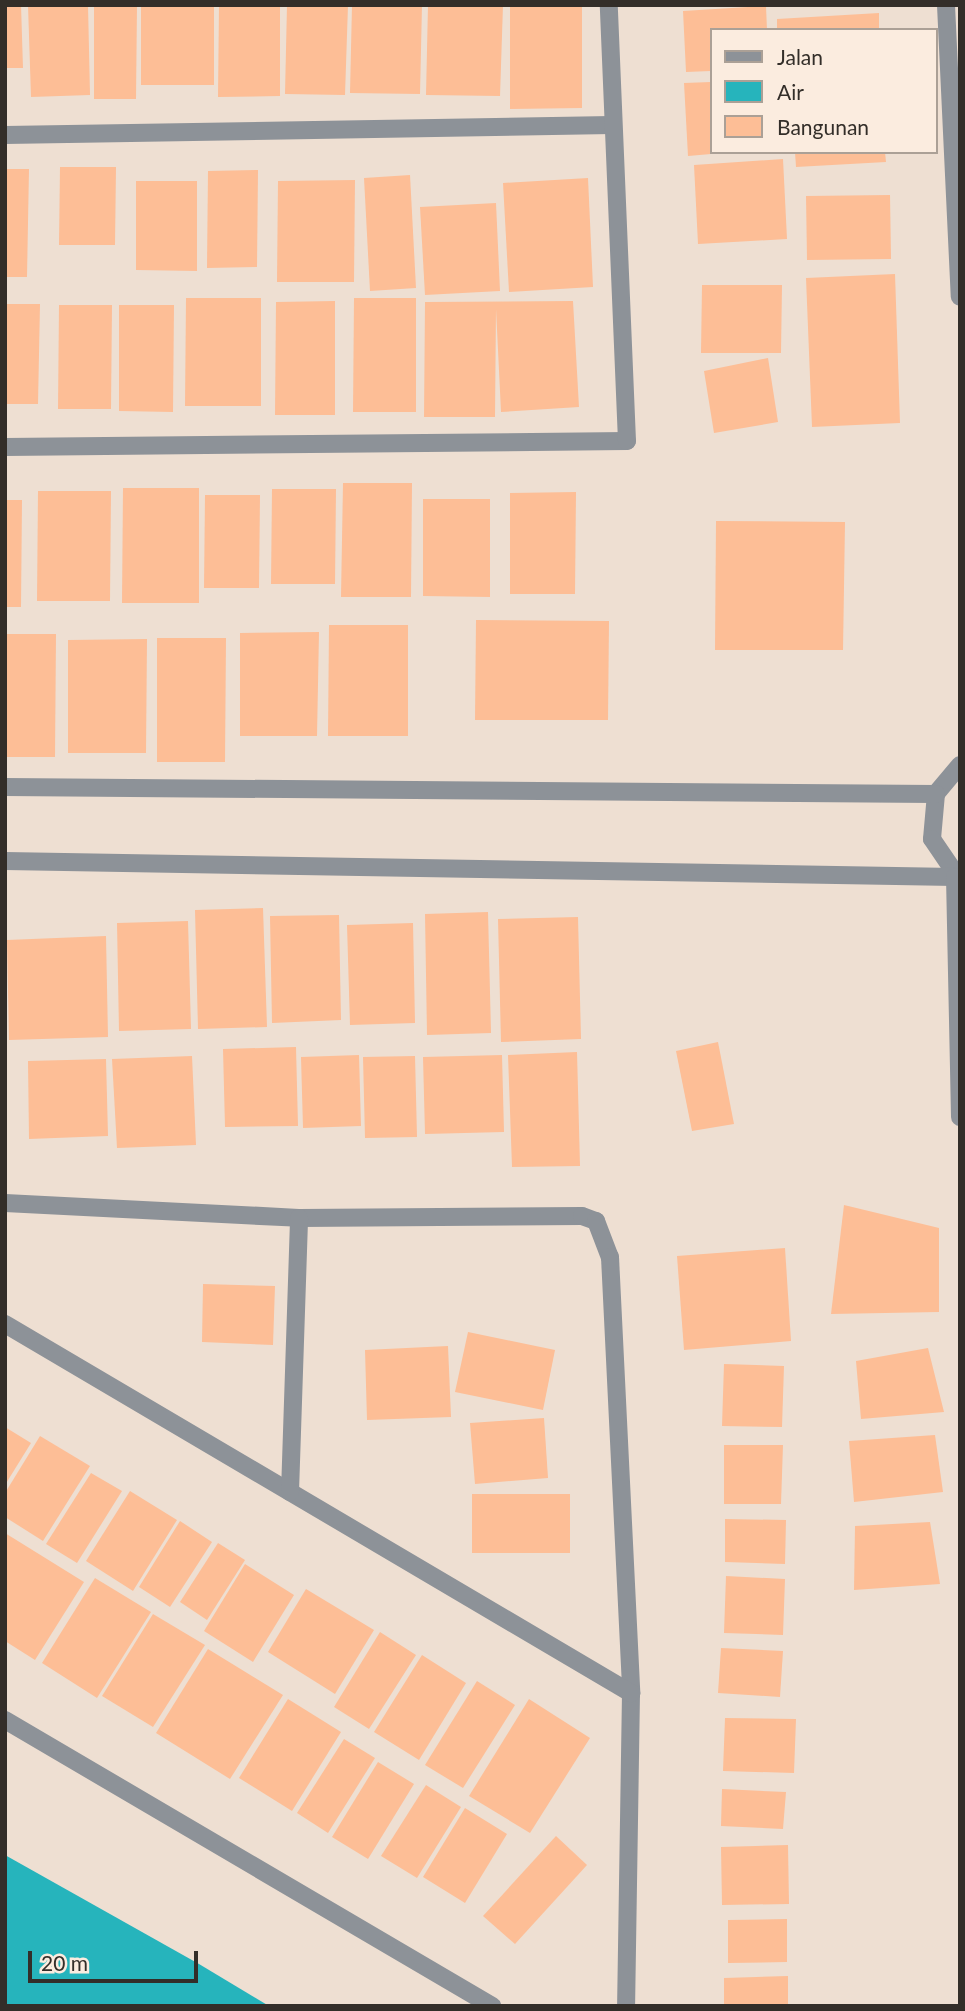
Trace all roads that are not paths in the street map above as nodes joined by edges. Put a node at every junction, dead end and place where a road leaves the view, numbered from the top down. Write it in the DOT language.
graph roads {
  1 [pos="609,5"];
  2 [pos="946,5"];
  3 [pos="612,125"];
  4 [pos="5,135"];
  5 [pos="960,297"];
  6 [pos="5,447"];
  7 [pos="960,765"];
  8 [pos="5,787"];
  9 [pos="936,794"];
  10 [pos="5,862"];
  11 [pos="957,879"];
  12 [pos="960,1117"];
  13 [pos="5,1203"];
  14 [pos="299,1218"];
  15 [pos="5,1324"];
  16 [pos="290,1492"];
  17 [pos="631,1693"];
  18 [pos="5,1720"];
  19 [pos="492,2006"];
  20 [pos="626,2006"];
  1 -- 3 [label="street"];
  2 -- 5 [label="street"];
  3 -- 4 [label="street"];
  3 -- 6 [label="street"];
  7 -- 9 [label="street"];
  8 -- 9 [label="street"];
  9 -- 11 [label="street"];
  10 -- 11 [label="street"];
  11 -- 12 [label="street"];
  13 -- 14 [label="street"];
  14 -- 16 [label="street"];
  14 -- 17 [label="street"];
  15 -- 16 [label="street"];
  16 -- 17 [label="street"];
  17 -- 20 [label="street"];
  18 -- 19 [label="street"];
}
